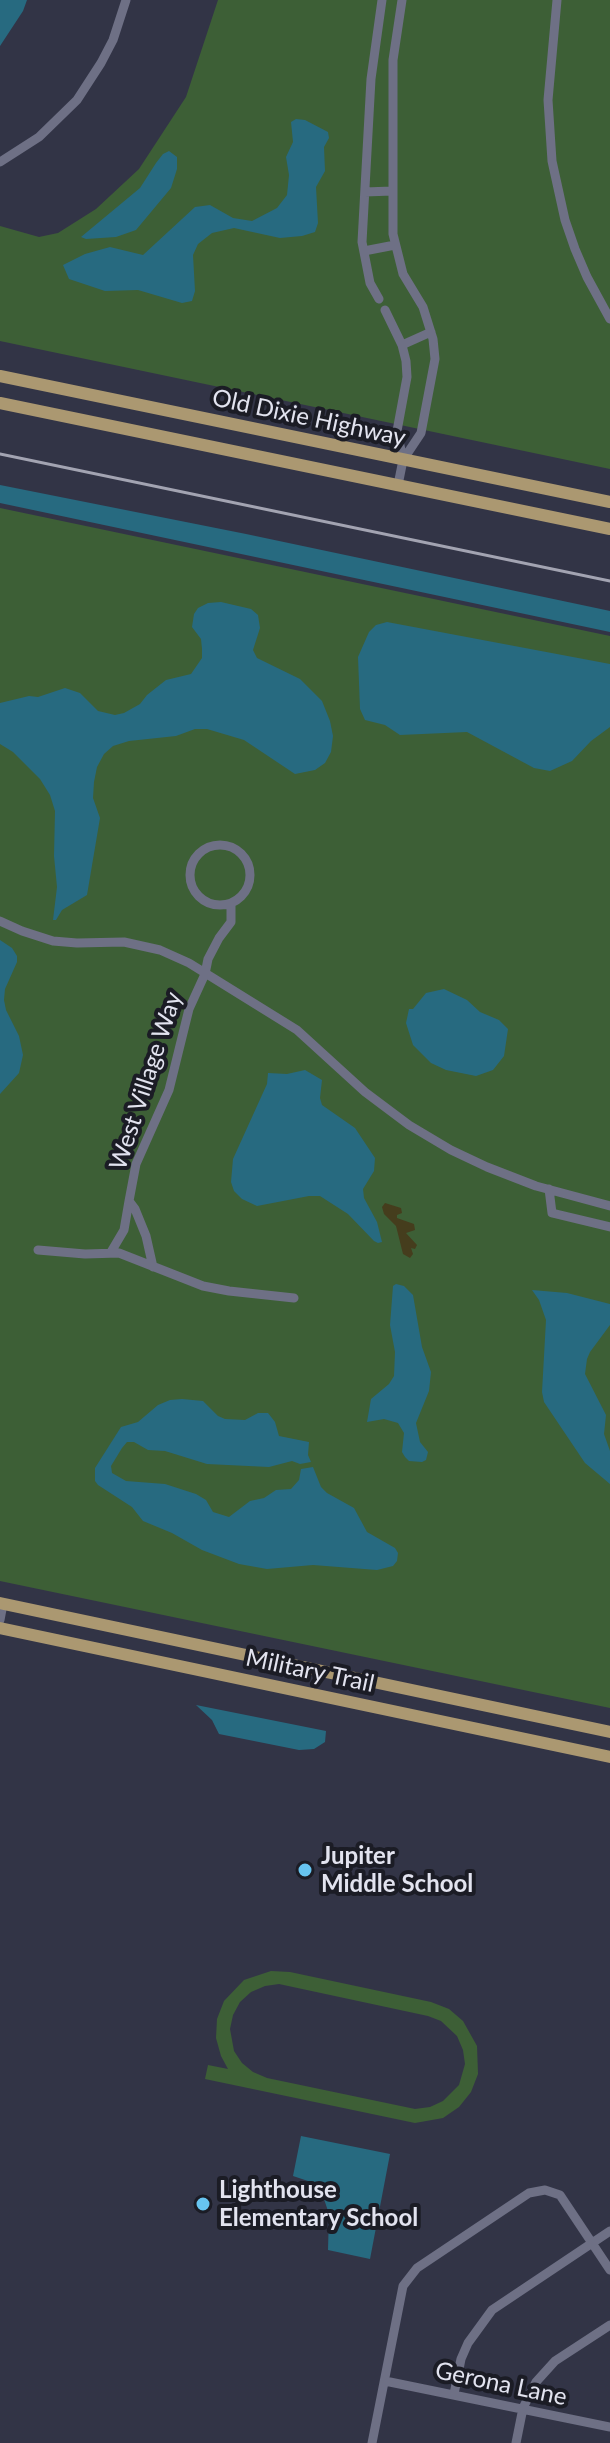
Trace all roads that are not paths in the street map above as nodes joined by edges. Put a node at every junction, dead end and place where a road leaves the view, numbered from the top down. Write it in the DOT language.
graph roads {
  1 [pos="126,0"];
  2 [pos="382,0"];
  3 [pos="402,0"];
  4 [pos="557,0"];
  5 [pos="0,162"];
  6 [pos="392,191"];
  7 [pos="365,192"];
  8 [pos="395,245"];
  9 [pos="364,251"];
  10 [pos="379,299"];
  11 [pos="385,310"];
  12 [pos="610,319"];
  13 [pos="431,332"];
  14 [pos="402,345"];
  15 [pos="0,376"];
  16 [pos="0,403"];
  17 [pos="403,460"];
  18 [pos="398,485"];
  19 [pos="610,502"];
  20 [pos="610,529"];
  21 [pos="231,904"];
  22 [pos="0,921"];
  23 [pos="205,974"];
  24 [pos="549,1189"];
  25 [pos="129,1201"];
  26 [pos="610,1206"];
  27 [pos="610,1227"];
  28 [pos="38,1250"];
  29 [pos="111,1252"];
  30 [pos="153,1267"];
  31 [pos="294,1298"];
  32 [pos="2,1603"];
  33 [pos="0,1620"];
  34 [pos="0,1628"];
  35 [pos="610,1732"];
  36 [pos="610,1757"];
  37 [pos="610,2231"];
  38 [pos="593,2243"];
  39 [pos="610,2270"];
  40 [pos="610,2325"];
  41 [pos="385,2381"];
  42 [pos="454,2394"];
  43 [pos="523,2408"];
  44 [pos="610,2427"];
  45 [pos="372,2443"];
  46 [pos="516,2443"];
  1 -- 5 [label="street"];
  2 -- 7 [label="street"];
  3 -- 6 [label="street"];
  4 -- 12 [label="street"];
  6 -- 7 [label="street"];
  6 -- 8 [label="street"];
  7 -- 9 [label="street"];
  8 -- 9 [label="street"];
  8 -- 13 [label="street"];
  9 -- 10 [label="street"];
  11 -- 14 [label="street"];
  13 -- 14 [label="street"];
  13 -- 17 [label="street"];
  14 -- 17 [label="street"];
  15 -- 17 [label="main road, Old Dixie Highway"];
  16 -- 18 [label="main road, Old Dixie Highway"];
  17 -- 18 [label="street"];
  17 -- 19 [label="main road, Old Dixie Highway"];
  18 -- 20 [label="main road, Old Dixie Highway"];
  21 -- 21 [label="street"];
  21 -- 23 [label="street, West Village Way"];
  22 -- 23 [label="street"];
  23 -- 24 [label="street"];
  23 -- 25 [label="street, West Village Way"];
  24 -- 26 [label="street"];
  24 -- 27 [label="street"];
  25 -- 29 [label="street, West Village Way"];
  25 -- 30 [label="street, West Village Way"];
  28 -- 29 [label="street"];
  29 -- 30 [label="street"];
  30 -- 31 [label="street"];
  32 -- 33 [label="street"];
  32 -- 35 [label="main road, Military Trail"];
  34 -- 36 [label="main road, Military Trail"];
  37 -- 38 [label="street"];
  38 -- 39 [label="street"];
  38 -- 41 [label="street"];
  38 -- 42 [label="street"];
  40 -- 43 [label="street"];
  41 -- 42 [label="street, Gerona Lane"];
  41 -- 45 [label="street"];
  42 -- 43 [label="street, Gerona Lane"];
  43 -- 44 [label="street, Gerona Lane"];
  43 -- 46 [label="street"];
}
